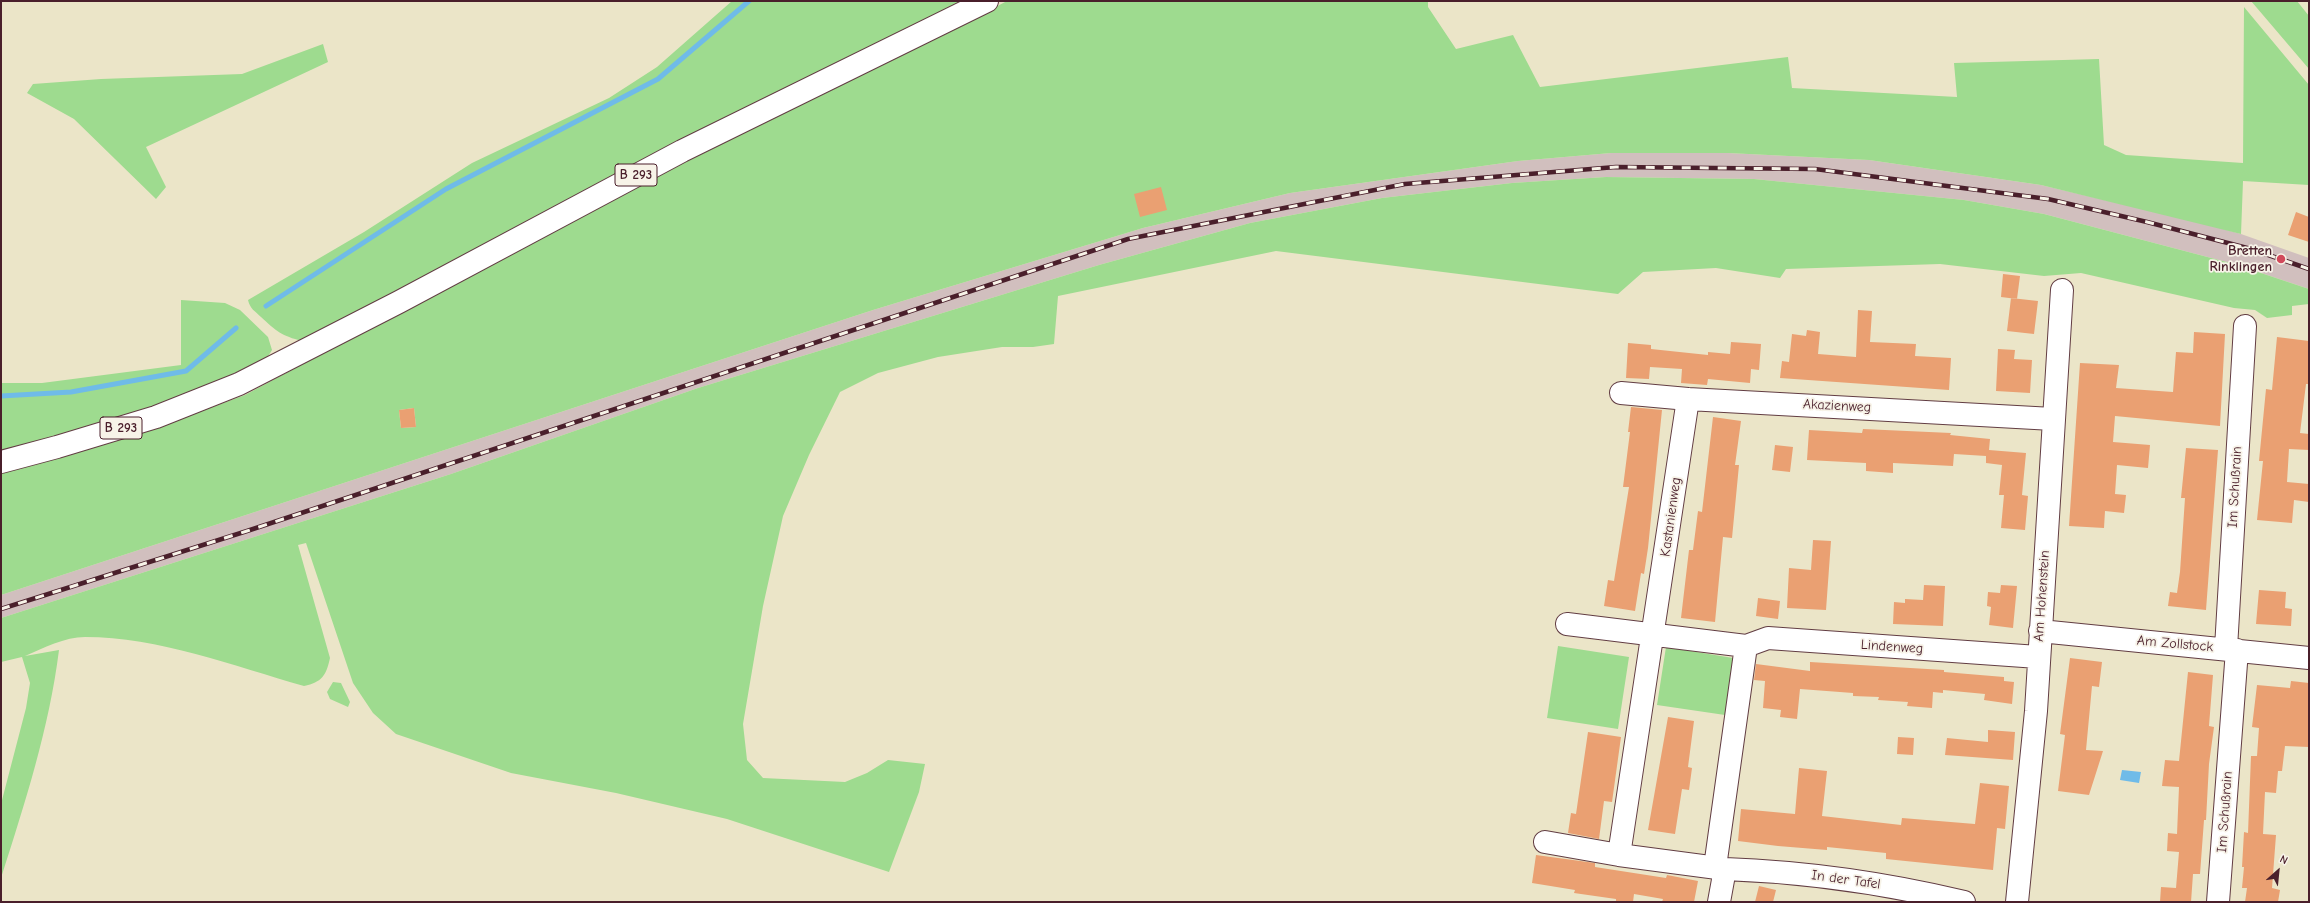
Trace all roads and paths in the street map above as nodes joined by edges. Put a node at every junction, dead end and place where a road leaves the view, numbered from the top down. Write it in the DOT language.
graph roads {
  1 [pos="987,1"];
  2 [pos="2062,290"];
  3 [pos="2245,326"];
  4 [pos="1621,393"];
  5 [pos="1688,399"];
  6 [pos="2053,419"];
  7 [pos="1,462"];
  8 [pos="1568,624"];
  9 [pos="2040,631"];
  10 [pos="1653,635"];
  11 [pos="1746,646"];
  12 [pos="2232,649"];
  13 [pos="2038,657"];
  14 [pos="2309,658"];
  15 [pos="1546,842"];
  16 [pos="1619,855"];
  17 [pos="1720,868"];
  18 [pos="1720,902"];
  19 [pos="1964,902"];
  20 [pos="2017,902"];
  21 [pos="2218,902"];
  1 -- 7 [label="street, B 293"];
  2 -- 6 [label="street, Am Hohenstein"];
  3 -- 12 [label="street, Im Schußrain"];
  4 -- 5 [label="street, Akazienweg"];
  5 -- 6 [label="street, Akazienweg"];
  5 -- 10 [label="street, Kastanienweg"];
  6 -- 9 [label="street, Am Hohenstein"];
  8 -- 10 [label="street"];
  9 -- 12 [label="street, Am Zollstock"];
  9 -- 13 [label="street, Am Hohenstein"];
  10 -- 11 [label="street"];
  10 -- 16 [label="street, Kastanienweg"];
  11 -- 13 [label="street, Lindenweg"];
  11 -- 17 [label="street"];
  12 -- 14 [label="street, Am Zollstock"];
  12 -- 21 [label="street, Im Schußrain"];
  13 -- 20 [label="street, Am Hohenstein"];
  15 -- 16 [label="street, In der Tafel"];
  16 -- 17 [label="street, In der Tafel"];
  17 -- 18 [label="street"];
  17 -- 19 [label="street, In der Tafel"];
}
